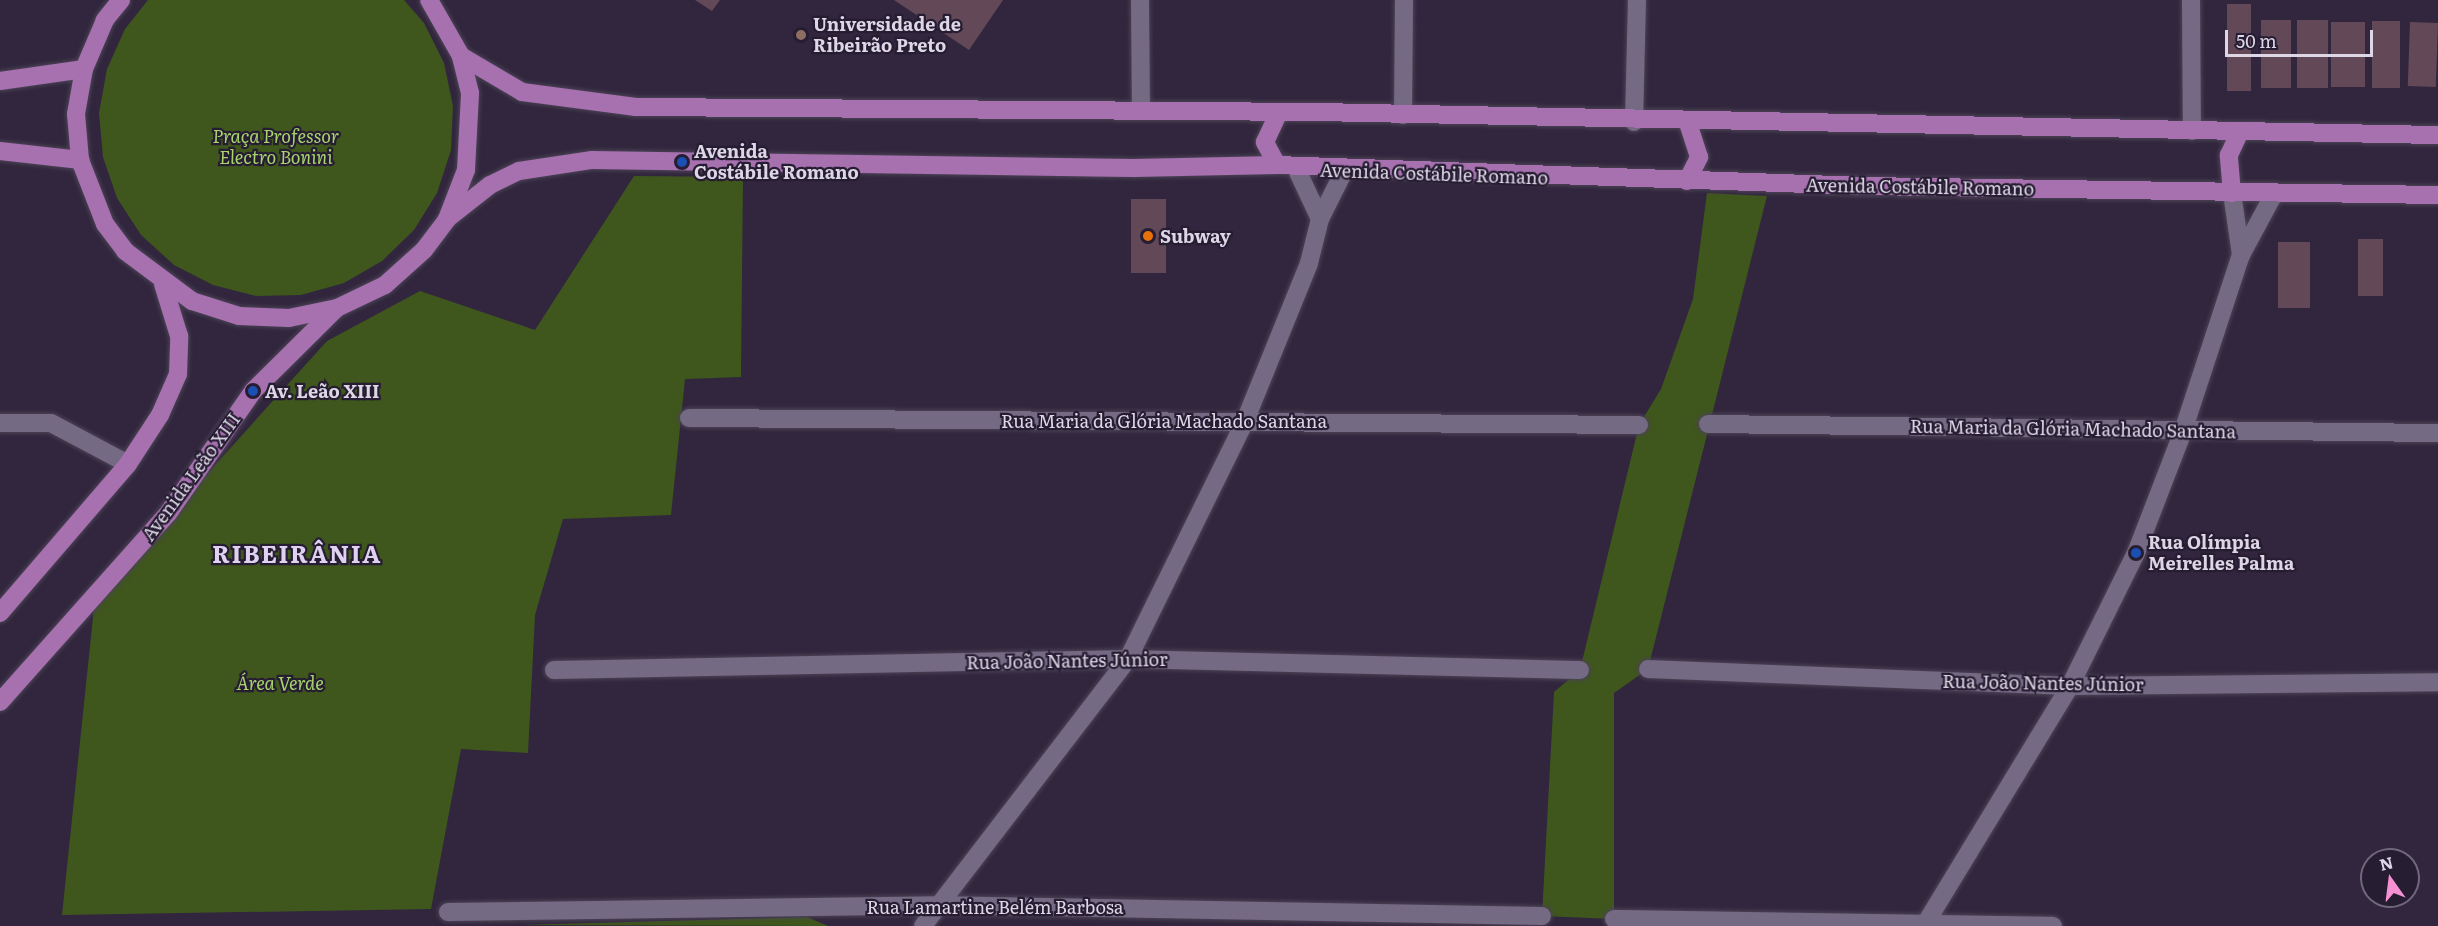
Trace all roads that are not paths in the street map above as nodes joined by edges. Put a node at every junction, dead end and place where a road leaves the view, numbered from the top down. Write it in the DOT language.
graph roads {
  1 [pos="121,0"];
  2 [pos="429,0"];
  3 [pos="1140,0"];
  4 [pos="1404,0"];
  5 [pos="1637,0"];
  6 [pos="2191,0"];
  7 [pos="461,56"];
  8 [pos="84,69"];
  9 [pos="0,81"];
  10 [pos="1141,111"];
  11 [pos="1278,114"];
  12 [pos="1402,115"];
  13 [pos="1634,122"];
  14 [pos="1688,123"];
  15 [pos="2192,131"];
  16 [pos="2240,131"];
  17 [pos="2438,135"];
  18 [pos="0,151"];
  19 [pos="80,160"];
  20 [pos="1277,165"];
  21 [pos="1297,170"];
  22 [pos="1344,171"];
  23 [pos="1687,181"];
  24 [pos="2232,194"];
  25 [pos="2274,194"];
  26 [pos="2438,195"];
  27 [pos="447,219"];
  28 [pos="1320,219"];
  29 [pos="2241,255"];
  30 [pos="163,284"];
  31 [pos="337,308"];
  32 [pos="689,418"];
  33 [pos="1245,421"];
  34 [pos="0,423"];
  35 [pos="1708,424"];
  36 [pos="1639,425"];
  37 [pos="2183,431"];
  38 [pos="2438,433"];
  39 [pos="128,464"];
  40 [pos="0,613"];
  41 [pos="1128,659"];
  42 [pos="1648,669"];
  43 [pos="554,670"];
  44 [pos="1580,670"];
  45 [pos="2438,682"];
  46 [pos="2070,686"];
  47 [pos="0,702"];
  48 [pos="939,905"];
  49 [pos="448,912"];
  50 [pos="1542,916"];
  51 [pos="1614,919"];
  52 [pos="1925,925"];
  53 [pos="923,926"];
  54 [pos="2054,926"];
  1 -- 8 [label="main road"];
  2 -- 7 [label="main road"];
  3 -- 10 [label="street"];
  4 -- 12 [label="street"];
  5 -- 13 [label="street"];
  6 -- 15 [label="street"];
  7 -- 10 [label="main road"];
  7 -- 27 [label="main road"];
  8 -- 9 [label="main road"];
  8 -- 19 [label="main road"];
  10 -- 11 [label="main road"];
  11 -- 12 [label="main road"];
  11 -- 20 [label="main road"];
  12 -- 13 [label="main road"];
  13 -- 14 [label="main road"];
  14 -- 15 [label="main road"];
  14 -- 23 [label="main road"];
  15 -- 16 [label="main road"];
  16 -- 17 [label="main road"];
  16 -- 24 [label="main road"];
  18 -- 19 [label="main road"];
  19 -- 30 [label="main road"];
  20 -- 21 [label="main road, Avenida Costábile Romano"];
  20 -- 27 [label="main road, Avenida Costábile Romano"];
  21 -- 22 [label="main road, Avenida Costábile Romano"];
  21 -- 28 [label="street"];
  22 -- 23 [label="main road, Avenida Costábile Romano"];
  22 -- 28 [label="street"];
  23 -- 24 [label="main road, Avenida Costábile Romano"];
  24 -- 25 [label="main road, Avenida Costábile Romano"];
  24 -- 29 [label="street"];
  25 -- 26 [label="main road, Avenida Costábile Romano"];
  25 -- 29 [label="street"];
  27 -- 31 [label="main road"];
  28 -- 33 [label="street"];
  29 -- 37 [label="street"];
  30 -- 31 [label="main road"];
  30 -- 39 [label="main road"];
  31 -- 47 [label="main road, Avenida Leão XIII"];
  32 -- 33 [label="street, Rua Maria da Glória Machado Santana"];
  33 -- 36 [label="street, Rua Maria da Glória Machado Santana"];
  33 -- 41 [label="street"];
  34 -- 39 [label="street"];
  35 -- 37 [label="street, Rua Maria da Glória Machado Santana"];
  37 -- 38 [label="street, Rua Maria da Glória Machado Santana"];
  37 -- 46 [label="street"];
  39 -- 40 [label="main road"];
  41 -- 43 [label="street, Rua João Nantes Júnior"];
  41 -- 44 [label="street, Rua João Nantes Júnior"];
  41 -- 48 [label="street"];
  42 -- 46 [label="street, Rua João Nantes Júnior"];
  45 -- 46 [label="street, Rua João Nantes Júnior"];
  46 -- 52 [label="street"];
  48 -- 49 [label="street, Rua Lamartine Belém Barbosa"];
  48 -- 50 [label="street, Rua Lamartine Belém Barbosa"];
  48 -- 53 [label="street"];
  51 -- 52 [label="street"];
  52 -- 54 [label="street"];
}
